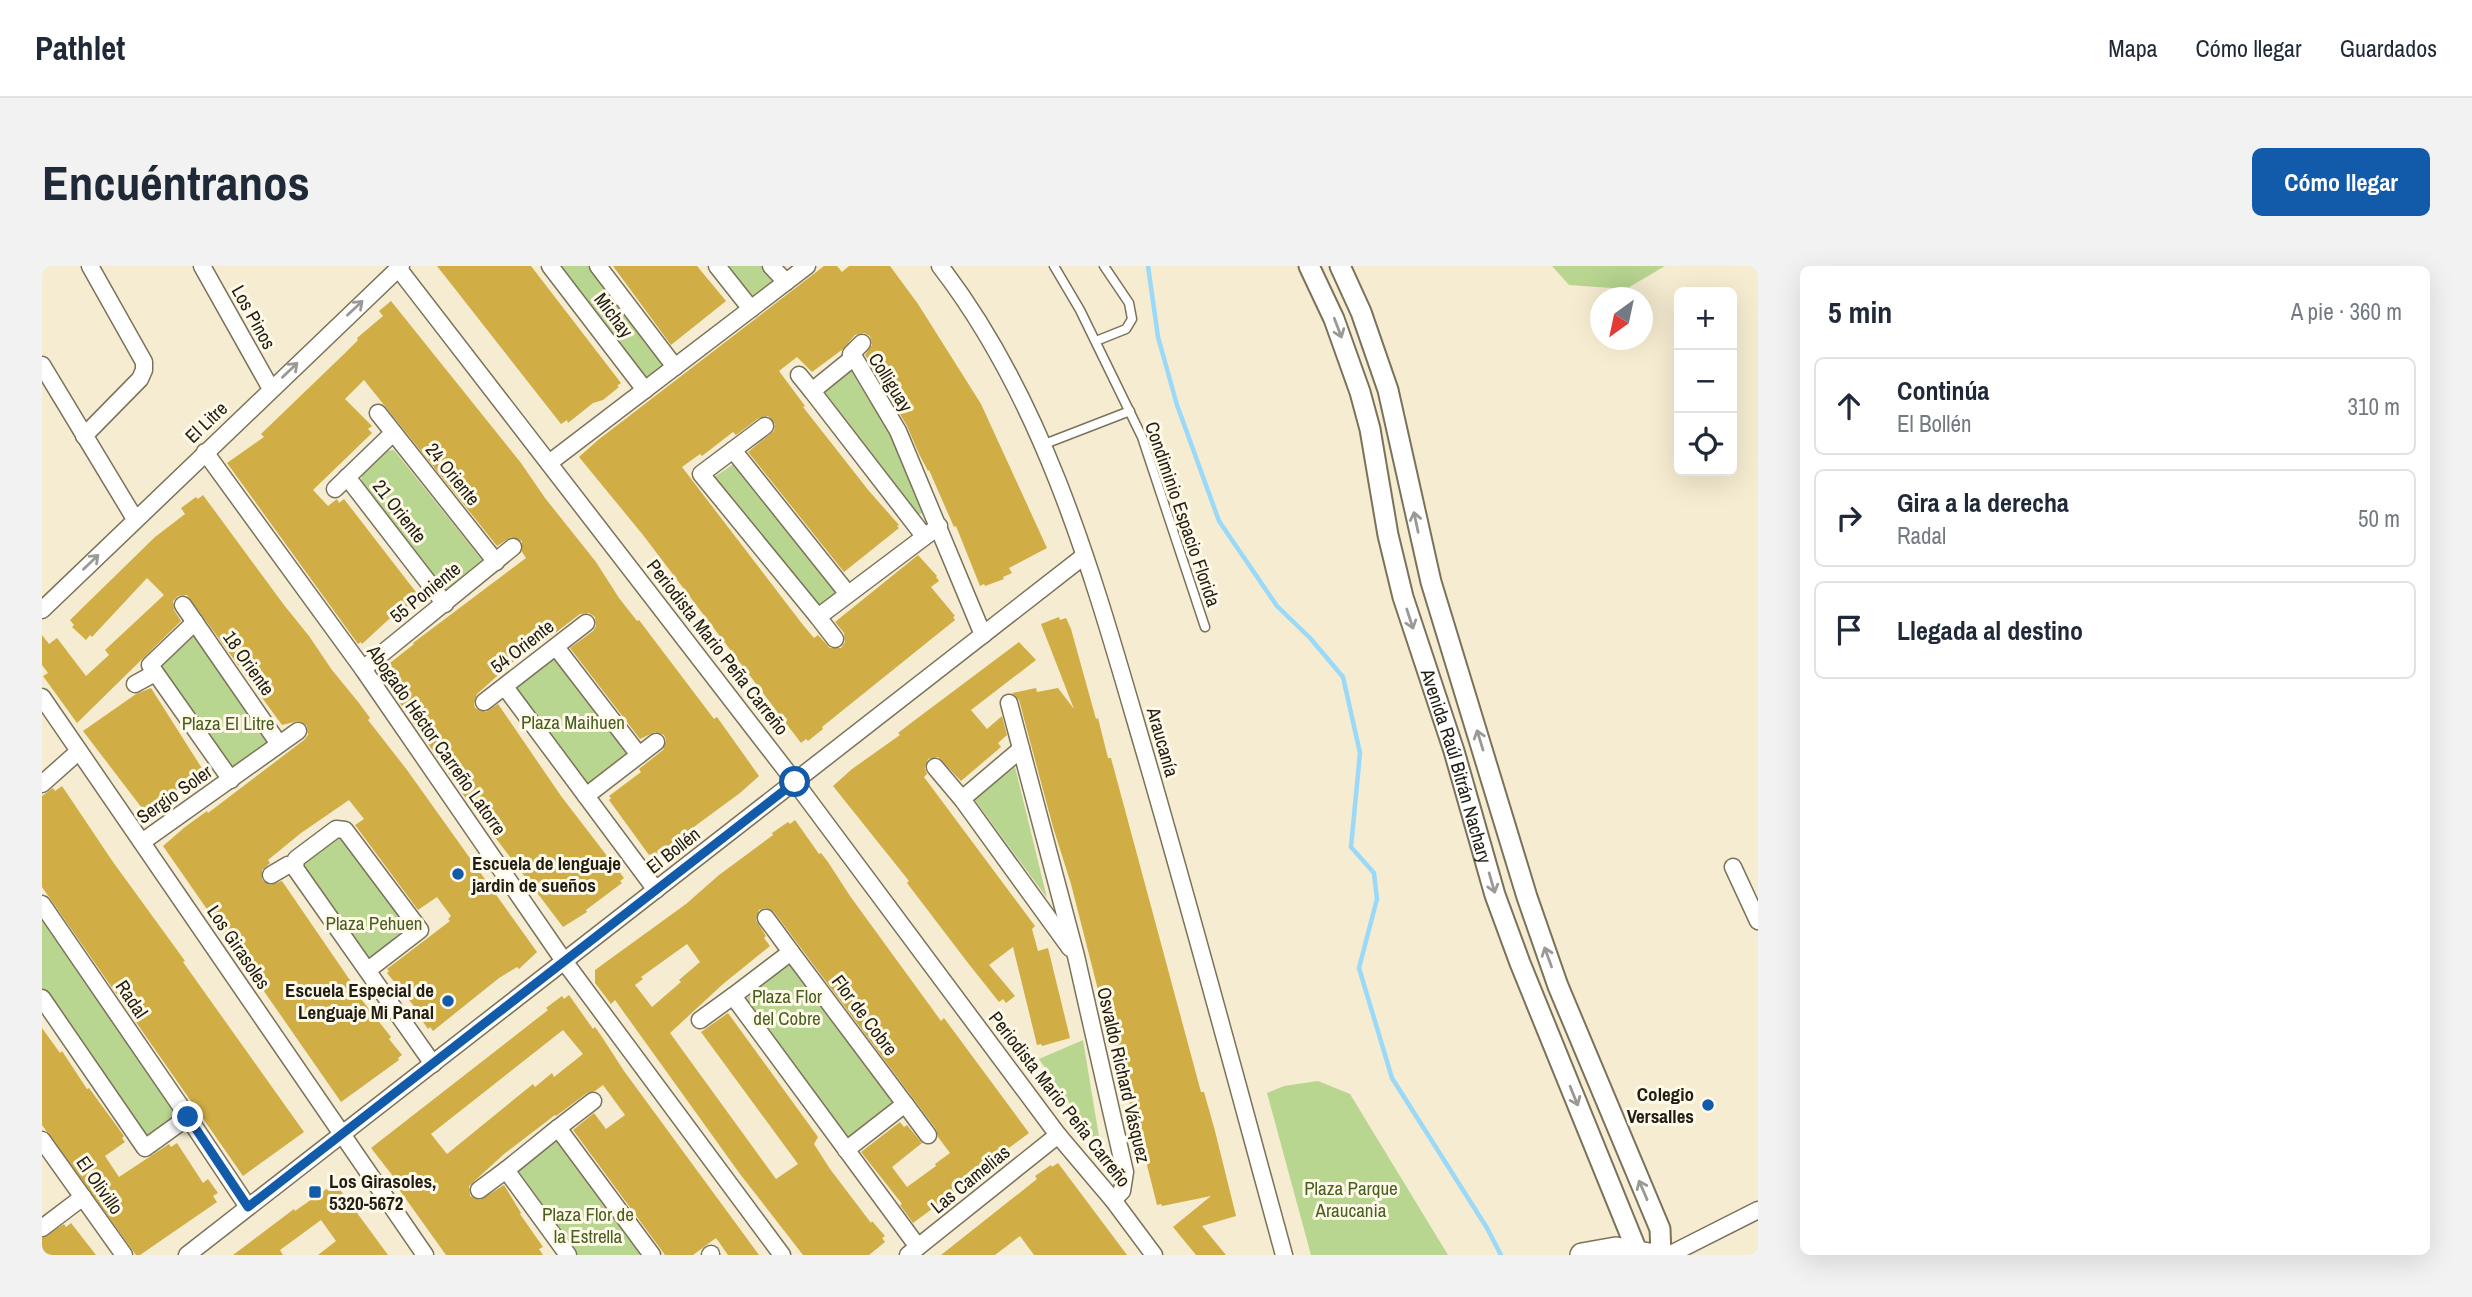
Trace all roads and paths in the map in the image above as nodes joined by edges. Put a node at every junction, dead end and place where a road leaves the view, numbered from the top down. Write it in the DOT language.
graph roads {
  1 [pos="90,266"];
  2 [pos="202,266"];
  3 [pos="550,266"];
  4 [pos="598,266"];
  5 [pos="717,266"];
  6 [pos="771,266"];
  7 [pos="807,266"];
  8 [pos="940,266"];
  9 [pos="1054,266"];
  10 [pos="1104,266"];
  11 [pos="1309,266"];
  12 [pos="1340,266"];
  13 [pos="399,267"];
  14 [pos="786,282"];
  15 [pos="751,309"];
  16 [pos="1096,341"];
  17 [pos="862,343"];
  18 [pos="851,359"];
  19 [pos="42,365"];
  20 [pos="675,367"];
  21 [pos="799,375"];
  22 [pos="271,388"];
  23 [pos="645,390"];
  24 [pos="812,391"];
  25 [pos="1130,411"];
  26 [pos="378,413"];
  27 [pos="765,426"];
  28 [pos="393,433"];
  29 [pos="84,436"];
  30 [pos="1042,445"];
  31 [pos="733,450"];
  32 [pos="205,452"];
  33 [pos="549,463"];
  34 [pos="347,477"];
  35 [pos="335,489"];
  36 [pos="135,519"];
  37 [pos="939,526"];
  38 [pos="924,536"];
  39 [pos="513,547"];
  40 [pos="1084,556"];
  41 [pos="496,562"];
  42 [pos="848,594"];
  43 [pos="445,604"];
  44 [pos="183,606"];
  45 [pos="42,610"];
  46 [pos="818,617"];
  47 [pos="195,622"];
  48 [pos="586,623"];
  49 [pos="1205,628"];
  50 [pos="983,635"];
  51 [pos="835,639"];
  52 [pos="556,647"];
  53 [pos="153,669"];
  54 [pos="363,669"];
  55 [pos="135,684"];
  56 [pos="505,687"];
  57 [pos="42,697"];
  58 [pos="484,702"];
  59 [pos="1009,703"];
  60 [pos="298,731"];
  61 [pos="656,742"];
  62 [pos="279,744"];
  63 [pos="1021,749"];
  64 [pos="79,751"];
  65 [pos="639,755"];
  66 [pos="935,767"];
  67 [pos="231,780"];
  68 [pos="795,782"];
  69 [pos="42,784"];
  70 [pos="586,796"];
  71 [pos="962,799"];
  72 [pos="142,842"];
  73 [pos="295,861"];
  74 [pos="1733,867"];
  75 [pos="271,875"];
  76 [pos="656,890"];
  77 [pos="42,904"];
  78 [pos="765,918"];
  79 [pos="1758,921"];
  80 [pos="791,952"];
  81 [pos="1076,956"];
  82 [pos="564,961"];
  83 [pos="368,970"];
  84 [pos="1558,986"];
  85 [pos="733,996"];
  86 [pos="1534,997"];
  87 [pos="42,998"];
  88 [pos="701,1020"];
  89 [pos="433,1064"];
  90 [pos="593,1101"];
  91 [pos="905,1104"];
  92 [pos="188,1117"];
  93 [pos="558,1128"];
  94 [pos="342,1134"];
  95 [pos="928,1135"];
  96 [pos="1058,1135"];
  97 [pos="42,1140"];
  98 [pos="846,1150"];
  99 [pos="506,1170"];
  100 [pos="479,1190"];
  101 [pos="83,1197"];
  102 [pos="1112,1200"];
  103 [pos="248,1207"];
  104 [pos="1758,1210"];
  105 [pos="42,1228"];
  106 [pos="913,1251"];
  107 [pos="1642,1254"];
  108 [pos="124,1255"];
  109 [pos="187,1255"];
  110 [pos="425,1255"];
  111 [pos="568,1255"];
  112 [pos="652,1255"];
  113 [pos="782,1255"];
  114 [pos="1154,1255"];
  115 [pos="1284,1255"];
  116 [pos="1582,1255"];
  117 [pos="1661,1255"];
  118 [pos="1669,1255"];
  1 -- 29 [label="street"];
  2 -- 22 [label="street, Los Pinos"];
  3 -- 23 [label="street, Michay"];
  4 -- 20 [label="street, Michay"];
  5 -- 15 [label="street"];
  6 -- 14 [label="street"];
  7 -- 14 [label="street"];
  8 -- 30 [label="street, Araucanía"];
  9 -- 16 [label="lane, Condiminio Espacio Florida"];
  10 -- 16 [label="lane"];
  11 -- 86 [label="street, Avenida Raúl Bitrán Nachary, one-way"];
  84 -- 12 [label="street, Avenida Raúl Bitrán Nachary, one-way"];
  22 -- 13 [label="street, El Litre, one-way"];
  13 -- 33 [label="street, Periodista Mario Peña Carreño"];
  14 -- 15 [label="street"];
  15 -- 20 [label="street"];
  16 -- 25 [label="lane, Condiminio Espacio Florida"];
  17 -- 18 [label="street"];
  18 -- 24 [label="street, Colliguay"];
  18 -- 37 [label="street, Colliguay"];
  19 -- 29 [label="street"];
  20 -- 23 [label="street"];
  21 -- 24 [label="street"];
  22 -- 32 [label="street, El Litre"];
  23 -- 33 [label="street"];
  24 -- 38 [label="street"];
  25 -- 30 [label="lane, Condiminio Espacio Florida"];
  25 -- 49 [label="lane, Condiminio Espacio Florida"];
  26 -- 28 [label="street, 24 Oriente"];
  27 -- 31 [label="street"];
  28 -- 34 [label="street"];
  28 -- 41 [label="street, 24 Oriente"];
  29 -- 36 [label="street"];
  30 -- 40 [label="street, Araucanía"];
  31 -- 42 [label="street"];
  31 -- 46 [label="street"];
  32 -- 36 [label="street, El Litre"];
  32 -- 54 [label="street, Abogado Héctor Carreño Latorre"];
  33 -- 68 [label="street, Periodista Mario Peña Carreño"];
  34 -- 35 [label="street"];
  34 -- 43 [label="street, 21 Oriente"];
  45 -- 36 [label="street, El Litre, one-way"];
  37 -- 38 [label="street"];
  37 -- 50 [label="street, Colliguay"];
  38 -- 42 [label="street"];
  39 -- 41 [label="street, 55 Poniente"];
  40 -- 50 [label="street, El Bollén"];
  40 -- 115 [label="street, Araucanía"];
  41 -- 43 [label="street, 55 Poniente"];
  42 -- 46 [label="street"];
  43 -- 54 [label="street, 55 Poniente"];
  44 -- 47 [label="street, 18 Oriente"];
  46 -- 51 [label="street"];
  47 -- 53 [label="street"];
  47 -- 62 [label="street, 18 Oriente"];
  48 -- 52 [label="street, 54 Oriente"];
  50 -- 68 [label="street, El Bollén"];
  52 -- 56 [label="street, 54 Oriente"];
  52 -- 65 [label="street"];
  53 -- 55 [label="street"];
  53 -- 67 [label="street"];
  54 -- 82 [label="street, Abogado Héctor Carreño Latorre"];
  56 -- 58 [label="street, 54 Oriente"];
  56 -- 70 [label="street"];
  57 -- 64 [label="street, Los Girasoles"];
  59 -- 63 [label="street, Osvaldo Richard Vásquez"];
  60 -- 62 [label="street, Sergio Soler"];
  61 -- 65 [label="street"];
  62 -- 67 [label="street, Sergio Soler"];
  63 -- 71 [label="street"];
  63 -- 81 [label="street, Osvaldo Richard Vásquez"];
  64 -- 69 [label="street"];
  64 -- 72 [label="street, Los Girasoles"];
  65 -- 70 [label="street"];
  66 -- 71 [label="street, Osvaldo Richard Vásquez"];
  67 -- 72 [label="street, Sergio Soler"];
  68 -- 76 [label="street, El Bollén"];
  68 -- 96 [label="street, Periodista Mario Peña Carreño"];
  70 -- 76 [label="street"];
  71 -- 81 [label="street, Osvaldo Richard Vásquez"];
  72 -- 94 [label="street, Los Girasoles"];
  73 -- 75 [label="street"];
  73 -- 83 [label="street"];
  73 -- 83 [label="street"];
  74 -- 79 [label="street"];
  76 -- 82 [label="street, El Bollén"];
  77 -- 92 [label="street, Radal"];
  78 -- 80 [label="street, Flor de Cobre"];
  80 -- 85 [label="street"];
  80 -- 91 [label="street, Flor de Cobre"];
  81 -- 102 [label="street, Osvaldo Richard Vásquez"];
  82 -- 89 [label="street, El Bollén"];
  82 -- 113 [label="street, Abogado Héctor Carreño Latorre"];
  83 -- 89 [label="street"];
  84 -- 86 [label="street"];
  117 -- 84 [label="street, Avenida Raúl Bitrán Nachary, one-way"];
  85 -- 88 [label="street"];
  85 -- 98 [label="street"];
  86 -- 107 [label="street, Avenida Raúl Bitrán Nachary, one-way"];
  87 -- 92 [label="street"];
  89 -- 94 [label="street, El Bollén"];
  90 -- 93 [label="street"];
  91 -- 95 [label="street, Flor de Cobre"];
  91 -- 98 [label="street"];
  92 -- 103 [label="street, Radal"];
  93 -- 99 [label="street"];
  93 -- 112 [label="street"];
  94 -- 103 [label="street, El Bollén"];
  94 -- 110 [label="street, Los Girasoles"];
  96 -- 102 [label="street, Periodista Mario Peña Carreño"];
  96 -- 106 [label="street, Las Camelias"];
  97 -- 101 [label="street, El Olivillo"];
  98 -- 106 [label="street"];
  99 -- 100 [label="street"];
  99 -- 111 [label="street"];
  101 -- 105 [label="street"];
  101 -- 108 [label="street, El Olivillo"];
  102 -- 114 [label="street, Periodista Mario Peña Carreño"];
  103 -- 109 [label="street, El Bollén"];
  104 -- 118 [label="street"];
  107 -- 116 [label="main road"];
}
